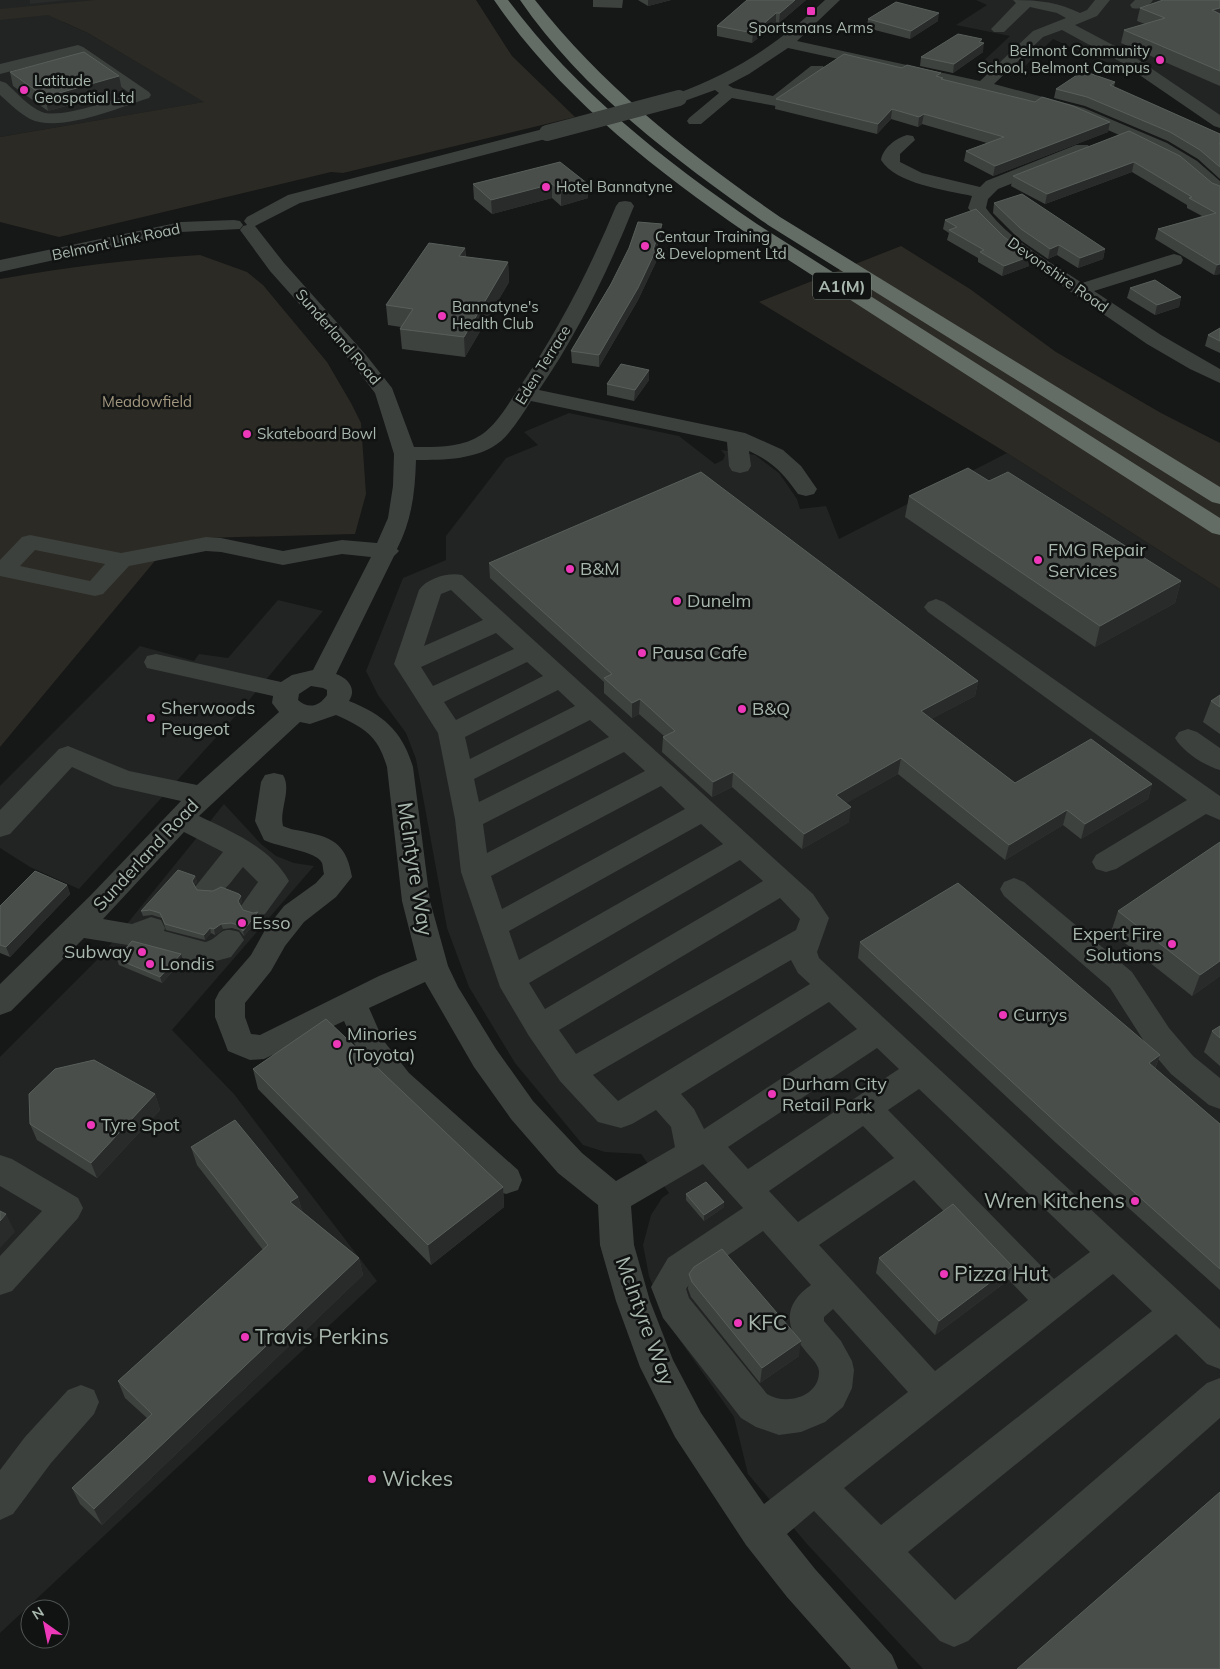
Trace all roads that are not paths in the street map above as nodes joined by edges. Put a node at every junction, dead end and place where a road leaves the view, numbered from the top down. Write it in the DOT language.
graph roads {
  1 [pos="501,0"];
  2 [pos="527,0"];
  3 [pos="833,0"];
  4 [pos="1103,0"];
  5 [pos="1023,1"];
  6 [pos="1079,18"];
  7 [pos="1062,24"];
  8 [pos="1000,29"];
  9 [pos="786,43"];
  10 [pos="817,69"];
  11 [pos="0,70"];
  12 [pos="0,86"];
  13 [pos="983,86"];
  14 [pos="723,88"];
  15 [pos="695,121"];
  16 [pos="1220,123"];
  17 [pos="1128,132"];
  18 [pos="907,140"];
  19 [pos="1220,190"];
  20 [pos="982,193"];
  21 [pos="625,206"];
  22 [pos="245,225"];
  23 [pos="1174,260"];
  24 [pos="0,266"];
  25 [pos="1079,290"];
  26 [pos="1220,376"];
  27 [pos="526,394"];
  28 [pos="738,438"];
  29 [pos="405,454"];
  30 [pos="740,466"];
  31 [pos="806,489"];
  32 [pos="1220,497"];
  33 [pos="1220,528"];
  34 [pos="387,551"];
  35 [pos="120,560"];
  36 [pos="936,607"];
  37 [pos="499,622"];
  38 [pos="531,650"];
  39 [pos="156,662"];
  40 [pos="406,664"];
  41 [pos="322,678"];
  42 [pos="562,678"];
  43 [pos="428,699"];
  44 [pos="291,702"];
  45 [pos="335,706"];
  46 [pos="593,708"];
  47 [pos="451,733"];
  48 [pos="1188,738"];
  49 [pos="627,739"];
  50 [pos="1220,761"];
  51 [pos="662,773"];
  52 [pos="459,775"];
  53 [pos="274,782"];
  54 [pos="202,796"];
  55 [pos="1213,806"];
  56 [pos="703,811"];
  57 [pos="469,818"];
  58 [pos="180,819"];
  59 [pos="0,826"];
  60 [pos="742,846"];
  61 [pos="242,849"];
  62 [pos="1106,862"];
  63 [pos="475,872"];
  64 [pos="782,883"];
  65 [pos="210,887"];
  66 [pos="1014,889"];
  67 [pos="255,906"];
  68 [pos="78,926"];
  69 [pos="493,927"];
  70 [pos="809,936"];
  71 [pos="228,940"];
  72 [pos="433,966"];
  73 [pos="512,978"];
  74 [pos="831,986"];
  75 [pos="0,1003"];
  76 [pos="351,1003"];
  77 [pos="540,1027"];
  78 [pos="879,1031"];
  79 [pos="921,1071"];
  80 [pos="571,1072"];
  81 [pos="658,1094"];
  82 [pos="1220,1096"];
  83 [pos="866,1108"];
  84 [pos="699,1149"];
  85 [pos="917,1160"];
  86 [pos="0,1170"];
  87 [pos="506,1180"];
  88 [pos="614,1199"];
  89 [pos="756,1200"];
  90 [pos="795,1242"];
  91 [pos="1114,1254"];
  92 [pos="0,1280"];
  93 [pos="836,1288"];
  94 [pos="1052,1301"];
  95 [pos="1177,1312"];
  96 [pos="1220,1352"];
  97 [pos="932,1394"];
  98 [pos="1220,1395"];
  99 [pos="81,1402"];
  100 [pos="816,1486"];
  101 [pos="0,1501"];
  102 [pos="760,1532"];
  103 [pos="879,1551"];
  104 [pos="878,1669"];
  1 -- 33 [label="highway, A1(M)"];
  2 -- 32 [label="highway, A1(M)"];
  3 -- 9 [label="street"];
  4 -- 6 [label="street"];
  5 -- 6 [label="street"];
  5 -- 8 [label="street"];
  6 -- 7 [label="street"];
  7 -- 13 [label="street"];
  7 -- 16 [label="street"];
  9 -- 13 [label="street"];
  9 -- 14 [label="street"];
  10 -- 14 [label="street"];
  11 -- 12 [label="street"];
  13 -- 17 [label="street"];
  14 -- 15 [label="street"];
  14 -- 22 [label="street, bridge"];
  17 -- 19 [label="street"];
  17 -- 20 [label="street"];
  18 -- 20 [label="street"];
  20 -- 25 [label="street, Devonshire Road"];
  21 -- 27 [label="street, Eden Terrace"];
  22 -- 24 [label="street, Belmont Link Road"];
  22 -- 29 [label="street, Sunderland Road"];
  23 -- 25 [label="street"];
  25 -- 26 [label="street, Devonshire Road"];
  27 -- 28 [label="street"];
  27 -- 29 [label="street, Eden Terrace"];
  28 -- 30 [label="street"];
  28 -- 31 [label="street"];
  29 -- 34 [label="street, Sunderland Road"];
  34 -- 35 [label="street"];
  34 -- 41 [label="street, Sunderland Road"];
  36 -- 55 [label="street"];
  37 -- 38 [label="street"];
  37 -- 40 [label="street"];
  37 -- 40 [label="street"];
  38 -- 42 [label="street"];
  38 -- 43 [label="street"];
  39 -- 44 [label="street"];
  40 -- 43 [label="street"];
  41 -- 44 [label="street"];
  41 -- 45 [label="street"];
  42 -- 46 [label="street"];
  42 -- 47 [label="street"];
  43 -- 47 [label="street"];
  44 -- 45 [label="street"];
  44 -- 54 [label="street, Sunderland Road"];
  45 -- 72 [label="street, McIntyre Way"];
  46 -- 49 [label="street"];
  46 -- 52 [label="street"];
  47 -- 52 [label="street"];
  48 -- 50 [label="street"];
  49 -- 51 [label="street"];
  49 -- 57 [label="street"];
  51 -- 56 [label="street"];
  51 -- 63 [label="street"];
  52 -- 57 [label="street"];
  53 -- 76 [label="street"];
  54 -- 58 [label="street, Sunderland Road"];
  54 -- 59 [label="street"];
  55 -- 62 [label="street"];
  56 -- 60 [label="street"];
  56 -- 69 [label="street"];
  57 -- 63 [label="street"];
  58 -- 61 [label="street"];
  58 -- 68 [label="street, Sunderland Road"];
  60 -- 64 [label="street"];
  60 -- 73 [label="street"];
  61 -- 65 [label="street"];
  61 -- 67 [label="street"];
  63 -- 69 [label="street"];
  64 -- 70 [label="street"];
  64 -- 77 [label="street"];
  66 -- 82 [label="street"];
  68 -- 71 [label="street"];
  68 -- 75 [label="street, Sunderland Road"];
  69 -- 73 [label="street"];
  70 -- 74 [label="street"];
  70 -- 80 [label="street"];
  72 -- 76 [label="street"];
  72 -- 88 [label="street, McIntyre Way"];
  73 -- 77 [label="street"];
  74 -- 78 [label="street"];
  74 -- 81 [label="street"];
  76 -- 87 [label="street"];
  77 -- 80 [label="street"];
  78 -- 79 [label="street"];
  78 -- 84 [label="street"];
  79 -- 83 [label="street"];
  79 -- 91 [label="street"];
  80 -- 81 [label="street"];
  81 -- 84 [label="street"];
  83 -- 85 [label="street"];
  83 -- 89 [label="street"];
  84 -- 88 [label="street"];
  84 -- 89 [label="street"];
  85 -- 90 [label="street"];
  85 -- 94 [label="street"];
  86 -- 92 [label="street"];
  88 -- 102 [label="street, McIntyre Way"];
  89 -- 90 [label="street"];
  89 -- 93 [label="street"];
  90 -- 93 [label="street"];
  91 -- 94 [label="street"];
  91 -- 95 [label="street"];
  93 -- 97 [label="street"];
  94 -- 97 [label="street"];
  95 -- 96 [label="street"];
  95 -- 103 [label="street"];
  97 -- 100 [label="street"];
  98 -- 103 [label="street"];
  99 -- 101 [label="street"];
  100 -- 102 [label="street"];
  100 -- 103 [label="street"];
  102 -- 104 [label="street, McIntyre Way"];
}
